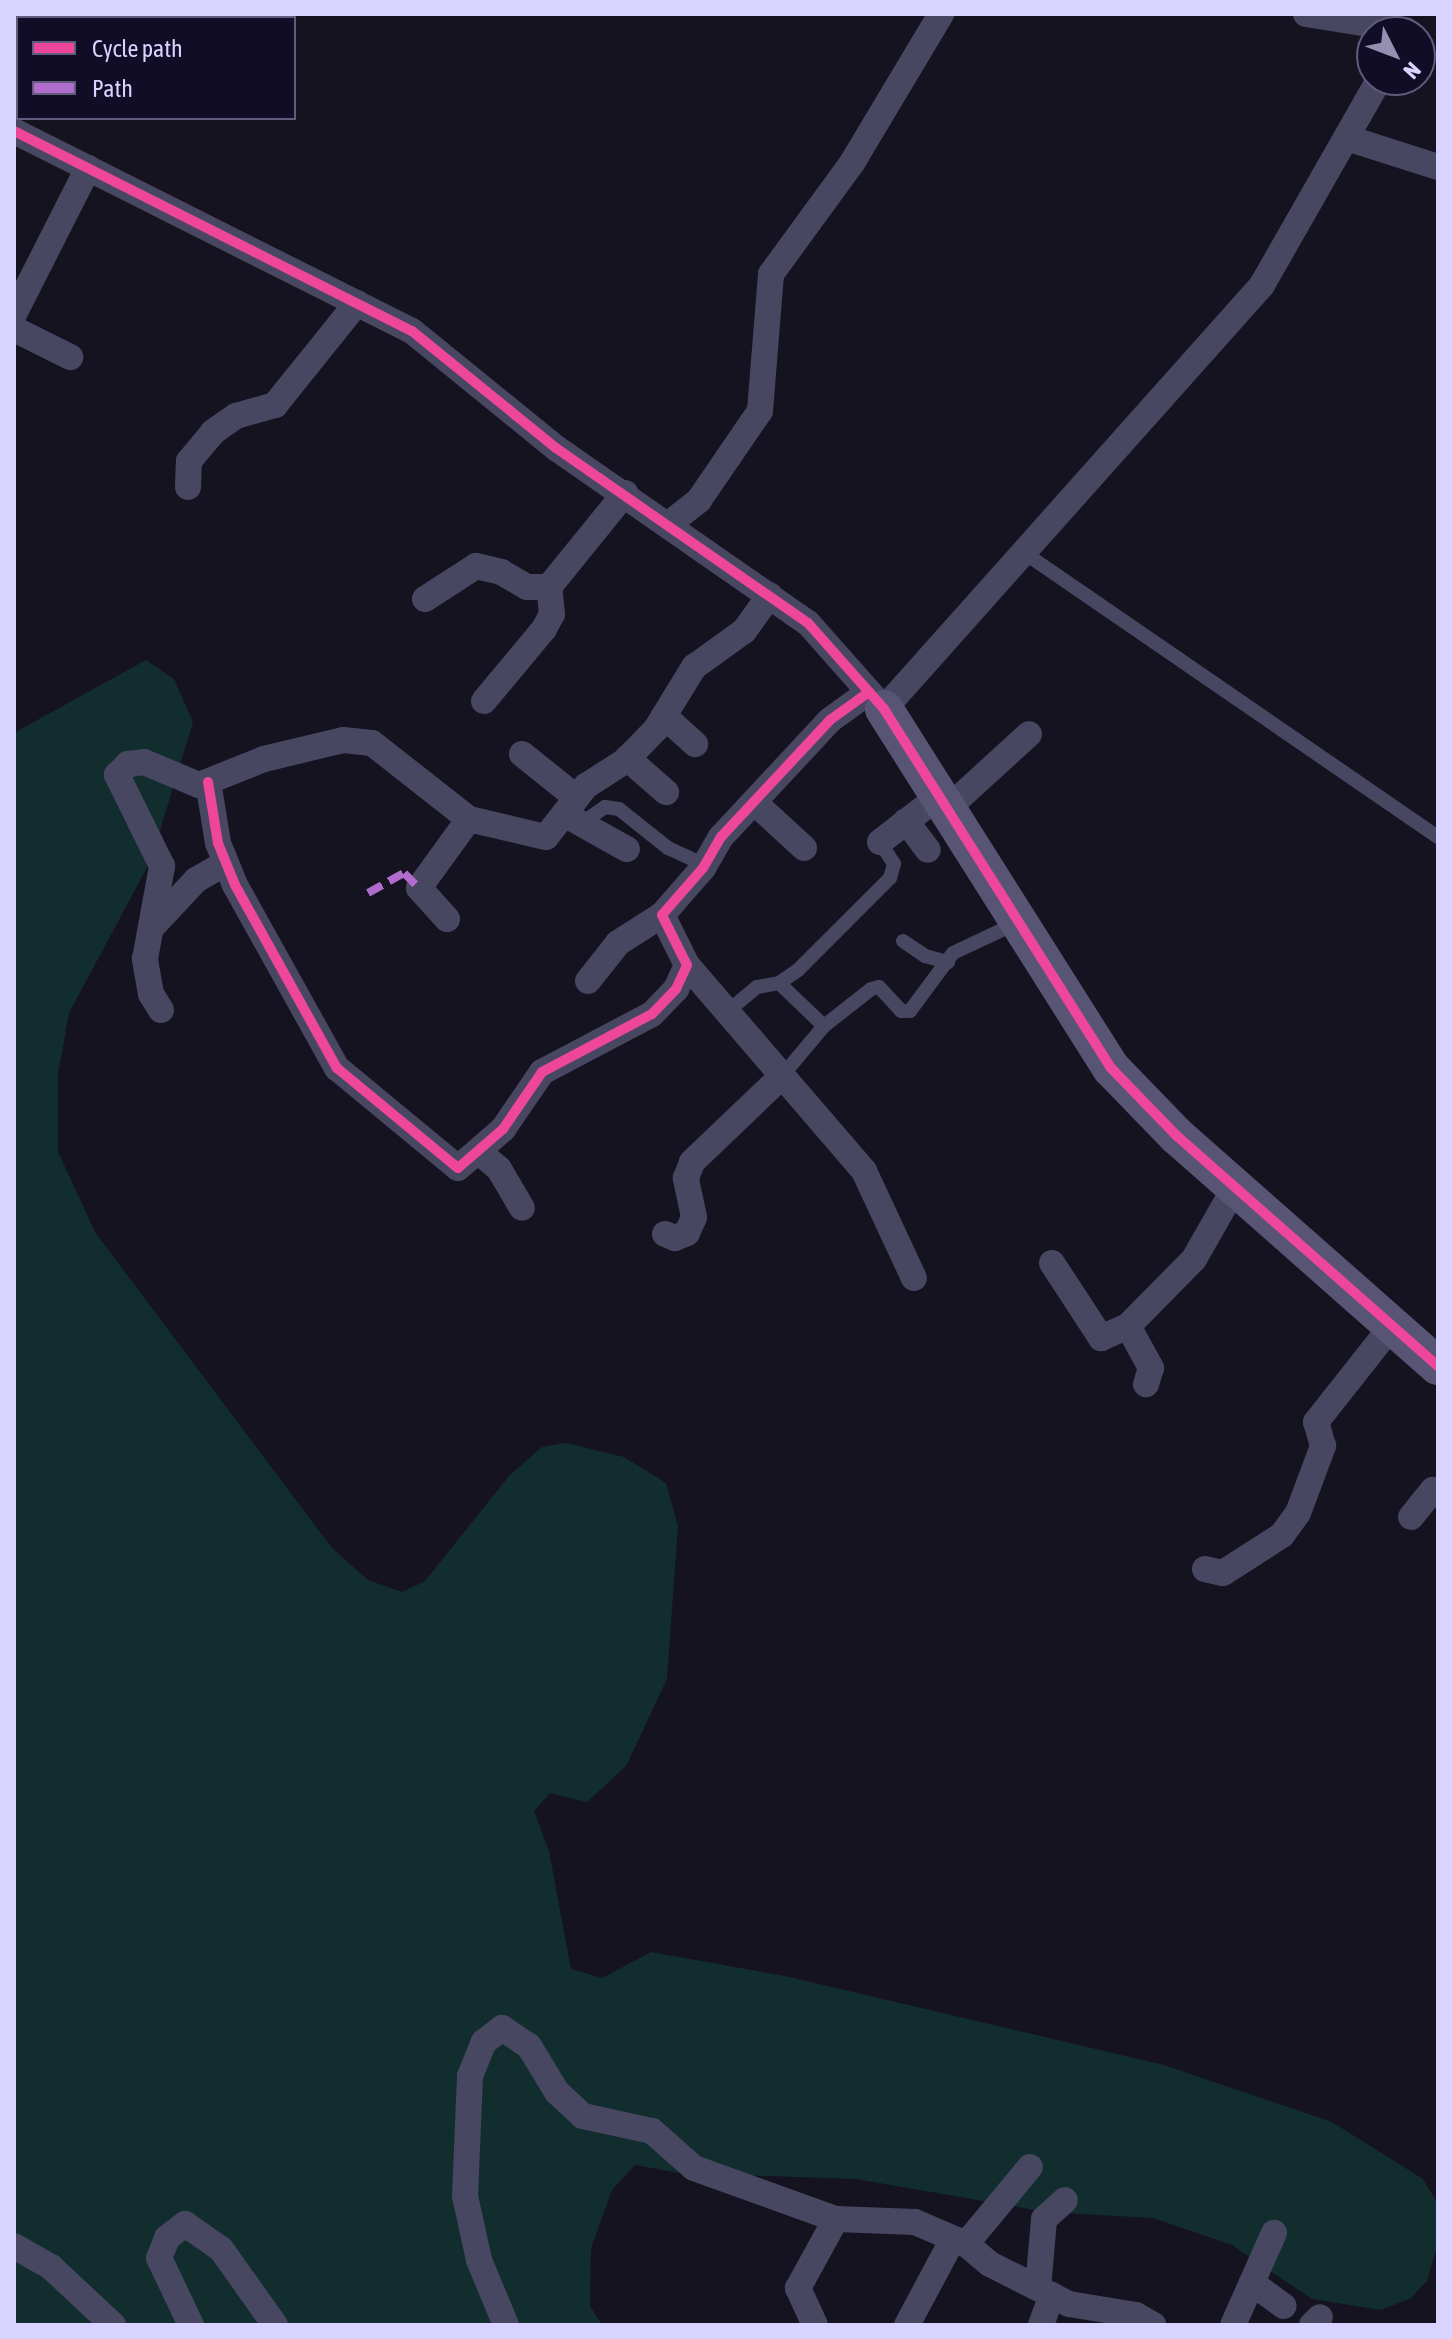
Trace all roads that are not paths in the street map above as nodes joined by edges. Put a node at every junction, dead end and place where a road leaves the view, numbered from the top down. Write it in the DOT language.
graph roads {
  1 [pos="941,14"];
  2 [pos="1306,14"];
  3 [pos="1356,19"];
  4 [pos="1370,96"];
  5 [pos="14,131"];
  6 [pos="1347,138"];
  7 [pos="1438,167"];
  8 [pos="88,168"];
  9 [pos="357,303"];
  10 [pos="14,314"];
  11 [pos="14,329"];
  12 [pos="70,357"];
  13 [pos="188,487"];
  14 [pos="625,493"];
  15 [pos="670,523"];
  16 [pos="1026,554"];
  17 [pos="549,587"];
  18 [pos="770,595"];
  19 [pos="425,599"];
  20 [pos="484,701"];
  21 [pos="877,701"];
  22 [pos="664,716"];
  23 [pos="1029,734"];
  24 [pos="695,744"];
  25 [pos="522,754"];
  26 [pos="627,758"];
  27 [pos="208,782"];
  28 [pos="666,792"];
  29 [pos="754,802"];
  30 [pos="943,802"];
  31 [pos="574,812"];
  32 [pos="469,819"];
  33 [pos="906,821"];
  34 [pos="1438,837"];
  35 [pos="880,842"];
  36 [pos="804,848"];
  37 [pos="627,849"];
  38 [pos="928,850"];
  39 [pos="226,863"];
  40 [pos="705,865"];
  41 [pos="662,915"];
  42 [pos="447,919"];
  43 [pos="1019,922"];
  44 [pos="151,929"];
  45 [pos="903,941"];
  46 [pos="948,962"];
  47 [pos="687,965"];
  48 [pos="588,981"];
  49 [pos="779,983"];
  50 [pos="161,1010"];
  51 [pos="727,1012"];
  52 [pos="824,1026"];
  53 [pos="782,1076"];
  54 [pos="479,1152"];
  55 [pos="1235,1187"];
  56 [pos="522,1208"];
  57 [pos="665,1234"];
  58 [pos="1052,1263"];
  59 [pos="914,1278"];
  60 [pos="1128,1326"];
  61 [pos="1391,1327"];
  62 [pos="1438,1366"];
  63 [pos="1146,1384"];
  64 [pos="1438,1495"];
  65 [pos="1411,1517"];
  66 [pos="1205,1569"];
  67 [pos="1030,2167"];
  68 [pos="1065,2200"];
  69 [pos="836,2219"];
  70 [pos="1274,2233"];
  71 [pos="960,2242"];
  72 [pos="14,2246"];
  73 [pos="1252,2283"];
  74 [pos="1045,2292"];
  75 [pos="1284,2306"];
  76 [pos="113,2325"];
  77 [pos="191,2325"];
  78 [pos="275,2325"];
  79 [pos="506,2325"];
  80 [pos="815,2325"];
  81 [pos="907,2325"];
  82 [pos="1041,2325"];
  83 [pos="1152,2325"];
  84 [pos="1233,2325"];
  1 -- 15 [label="street"];
  2 -- 3 [label="street"];
  4 -- 6 [label="street"];
  5 -- 8 [label="street"];
  6 -- 7 [label="street"];
  6 -- 16 [label="street"];
  8 -- 9 [label="street"];
  8 -- 10 [label="street"];
  9 -- 13 [label="street"];
  9 -- 14 [label="street"];
  11 -- 12 [label="street"];
  14 -- 15 [label="street"];
  14 -- 17 [label="street"];
  15 -- 18 [label="street"];
  16 -- 21 [label="street"];
  16 -- 34 [label="lane"];
  17 -- 19 [label="street"];
  17 -- 20 [label="street"];
  18 -- 21 [label="street"];
  18 -- 22 [label="street"];
  21 -- 29 [label="street"];
  21 -- 30 [label="street"];
  22 -- 24 [label="street"];
  22 -- 26 [label="street"];
  23 -- 30 [label="street"];
  25 -- 31 [label="street"];
  26 -- 28 [label="street"];
  26 -- 31 [label="street"];
  27 -- 32 [label="street"];
  27 -- 39 [label="street"];
  27 -- 44 [label="street"];
  29 -- 36 [label="street"];
  29 -- 40 [label="street"];
  30 -- 33 [label="street"];
  30 -- 43 [label="street"];
  31 -- 32 [label="street"];
  31 -- 37 [label="street"];
  31 -- 40 [label="lane"];
  32 -- 42 [label="street"];
  33 -- 35 [label="street"];
  33 -- 38 [label="street"];
  35 -- 49 [label="lane"];
  39 -- 44 [label="street"];
  39 -- 54 [label="street"];
  40 -- 41 [label="street"];
  41 -- 47 [label="street"];
  41 -- 48 [label="street"];
  43 -- 46 [label="lane"];
  43 -- 55 [label="street"];
  44 -- 50 [label="street"];
  45 -- 46 [label="lane"];
  46 -- 52 [label="lane"];
  47 -- 51 [label="street"];
  47 -- 54 [label="street"];
  49 -- 51 [label="lane"];
  49 -- 52 [label="lane"];
  51 -- 53 [label="street"];
  52 -- 53 [label="lane"];
  53 -- 57 [label="street"];
  53 -- 59 [label="street"];
  54 -- 56 [label="street"];
  55 -- 60 [label="street"];
  55 -- 61 [label="street"];
  58 -- 60 [label="street"];
  60 -- 63 [label="street"];
  61 -- 62 [label="street"];
  61 -- 66 [label="street"];
  64 -- 65 [label="street"];
  67 -- 71 [label="street"];
  68 -- 74 [label="street"];
  69 -- 71 [label="street"];
  69 -- 79 [label="street"];
  69 -- 80 [label="street"];
  70 -- 73 [label="street"];
  71 -- 74 [label="street"];
  71 -- 81 [label="street"];
  72 -- 76 [label="street"];
  73 -- 75 [label="street"];
  73 -- 84 [label="street"];
  74 -- 82 [label="street"];
  74 -- 83 [label="street"];
  77 -- 78 [label="street"];
}
